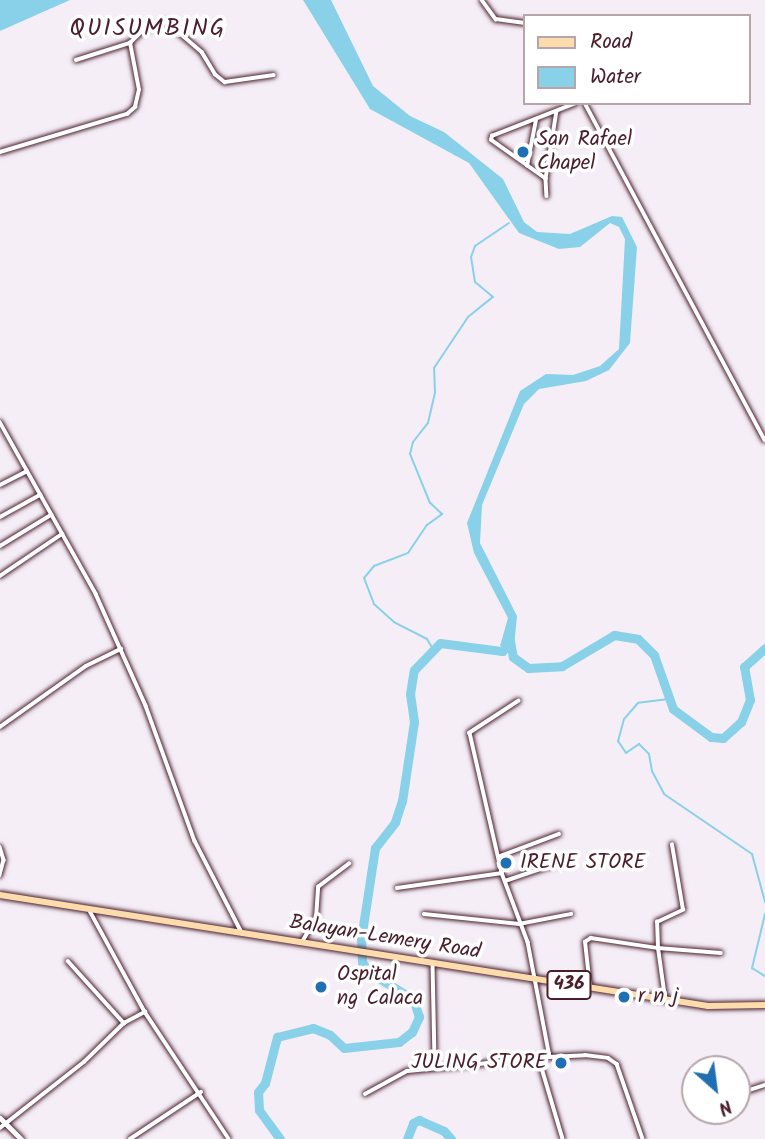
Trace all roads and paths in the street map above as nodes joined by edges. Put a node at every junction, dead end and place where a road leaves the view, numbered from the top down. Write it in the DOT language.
graph roads {
  1 [pos="482,0"];
  2 [pos="524,23"];
  3 [pos="130,43"];
  4 [pos="76,60"];
  5 [pos="274,75"];
  6 [pos="571,105"];
  7 [pos="586,105"];
  8 [pos="557,111"];
  9 [pos="536,120"];
  10 [pos="0,152"];
  11 [pos="527,166"];
  12 [pos="546,179"];
  13 [pos="547,196"];
  14 [pos="0,422"];
  15 [pos="765,440"];
  16 [pos="27,471"];
  17 [pos="0,485"];
  18 [pos="40,495"];
  19 [pos="51,515"];
  20 [pos="0,517"];
  21 [pos="62,534"];
  22 [pos="0,546"];
  23 [pos="0,576"];
  24 [pos="121,649"];
  25 [pos="519,701"];
  26 [pos="0,727"];
  27 [pos="559,834"];
  28 [pos="672,845"];
  29 [pos="0,847"];
  30 [pos="498,857"];
  31 [pos="558,863"];
  32 [pos="349,864"];
  33 [pos="502,873"];
  34 [pos="0,875"];
  35 [pos="505,881"];
  36 [pos="397,888"];
  37 [pos="0,895"];
  38 [pos="89,909"];
  39 [pos="424,914"];
  40 [pos="571,914"];
  41 [pos="519,924"];
  42 [pos="243,933"];
  43 [pos="302,943"];
  44 [pos="659,948"];
  45 [pos="721,953"];
  46 [pos="68,961"];
  47 [pos="433,964"];
  48 [pos="536,980"];
  49 [pos="590,988"];
  50 [pos="665,1000"];
  51 [pos="765,1005"];
  52 [pos="145,1012"];
  53 [pos="124,1024"];
  54 [pos="550,1057"];
  55 [pos="435,1058"];
  56 [pos="539,1058"];
  57 [pos="202,1091"];
  58 [pos="365,1094"];
  59 [pos="0,1118"];
  60 [pos="3,1126"];
  61 [pos="136,1137"];
  62 [pos="19,1138"];
  63 [pos="130,1139"];
  64 [pos="229,1139"];
  65 [pos="563,1139"];
  66 [pos="643,1139"];
  1 -- 2 [label="street"];
  3 -- 4 [label="street"];
  3 -- 5 [label="street"];
  3 -- 10 [label="street"];
  6 -- 8 [label="street"];
  7 -- 15 [label="street"];
  8 -- 9 [label="street"];
  8 -- 12 [label="street"];
  9 -- 11 [label="street"];
  9 -- 11 [label="street"];
  11 -- 12 [label="street"];
  12 -- 13 [label="street"];
  14 -- 16 [label="street"];
  16 -- 17 [label="street"];
  16 -- 18 [label="street"];
  18 -- 19 [label="street"];
  18 -- 20 [label="street"];
  19 -- 21 [label="street"];
  19 -- 22 [label="street"];
  21 -- 23 [label="street"];
  21 -- 24 [label="street"];
  24 -- 26 [label="street"];
  24 -- 42 [label="street"];
  25 -- 30 [label="street"];
  27 -- 30 [label="street"];
  28 -- 44 [label="street"];
  29 -- 34 [label="street"];
  30 -- 33 [label="street"];
  31 -- 35 [label="street"];
  32 -- 43 [label="street"];
  33 -- 35 [label="street"];
  33 -- 36 [label="street"];
  35 -- 41 [label="street"];
  37 -- 38 [label="main road, Balayan-Lemery Road / 436"];
  38 -- 42 [label="main road, Balayan-Lemery Road / 436"];
  38 -- 52 [label="street"];
  39 -- 41 [label="street"];
  40 -- 41 [label="street"];
  41 -- 48 [label="street"];
  42 -- 43 [label="main road, Balayan-Lemery Road / 436"];
  43 -- 47 [label="main road, Balayan-Lemery Road / 436"];
  44 -- 45 [label="street"];
  44 -- 49 [label="street"];
  44 -- 50 [label="street"];
  46 -- 53 [label="street"];
  47 -- 48 [label="main road, Balayan-Lemery Road / 436"];
  47 -- 55 [label="street"];
  48 -- 49 [label="main road, Balayan-Lemery Road / 436"];
  48 -- 54 [label="street"];
  49 -- 50 [label="main road, Balayan-Lemery Road / 436"];
  50 -- 51 [label="main road, Balayan-Lemery Road / 436"];
  52 -- 53 [label="street"];
  52 -- 57 [label="street"];
  53 -- 60 [label="street"];
  54 -- 56 [label="street"];
  54 -- 66 [label="street"];
  56 -- 58 [label="street"];
  56 -- 65 [label="street"];
  57 -- 61 [label="street"];
  57 -- 64 [label="street"];
  59 -- 60 [label="street"];
  60 -- 62 [label="street"];
  61 -- 63 [label="street"];
}
